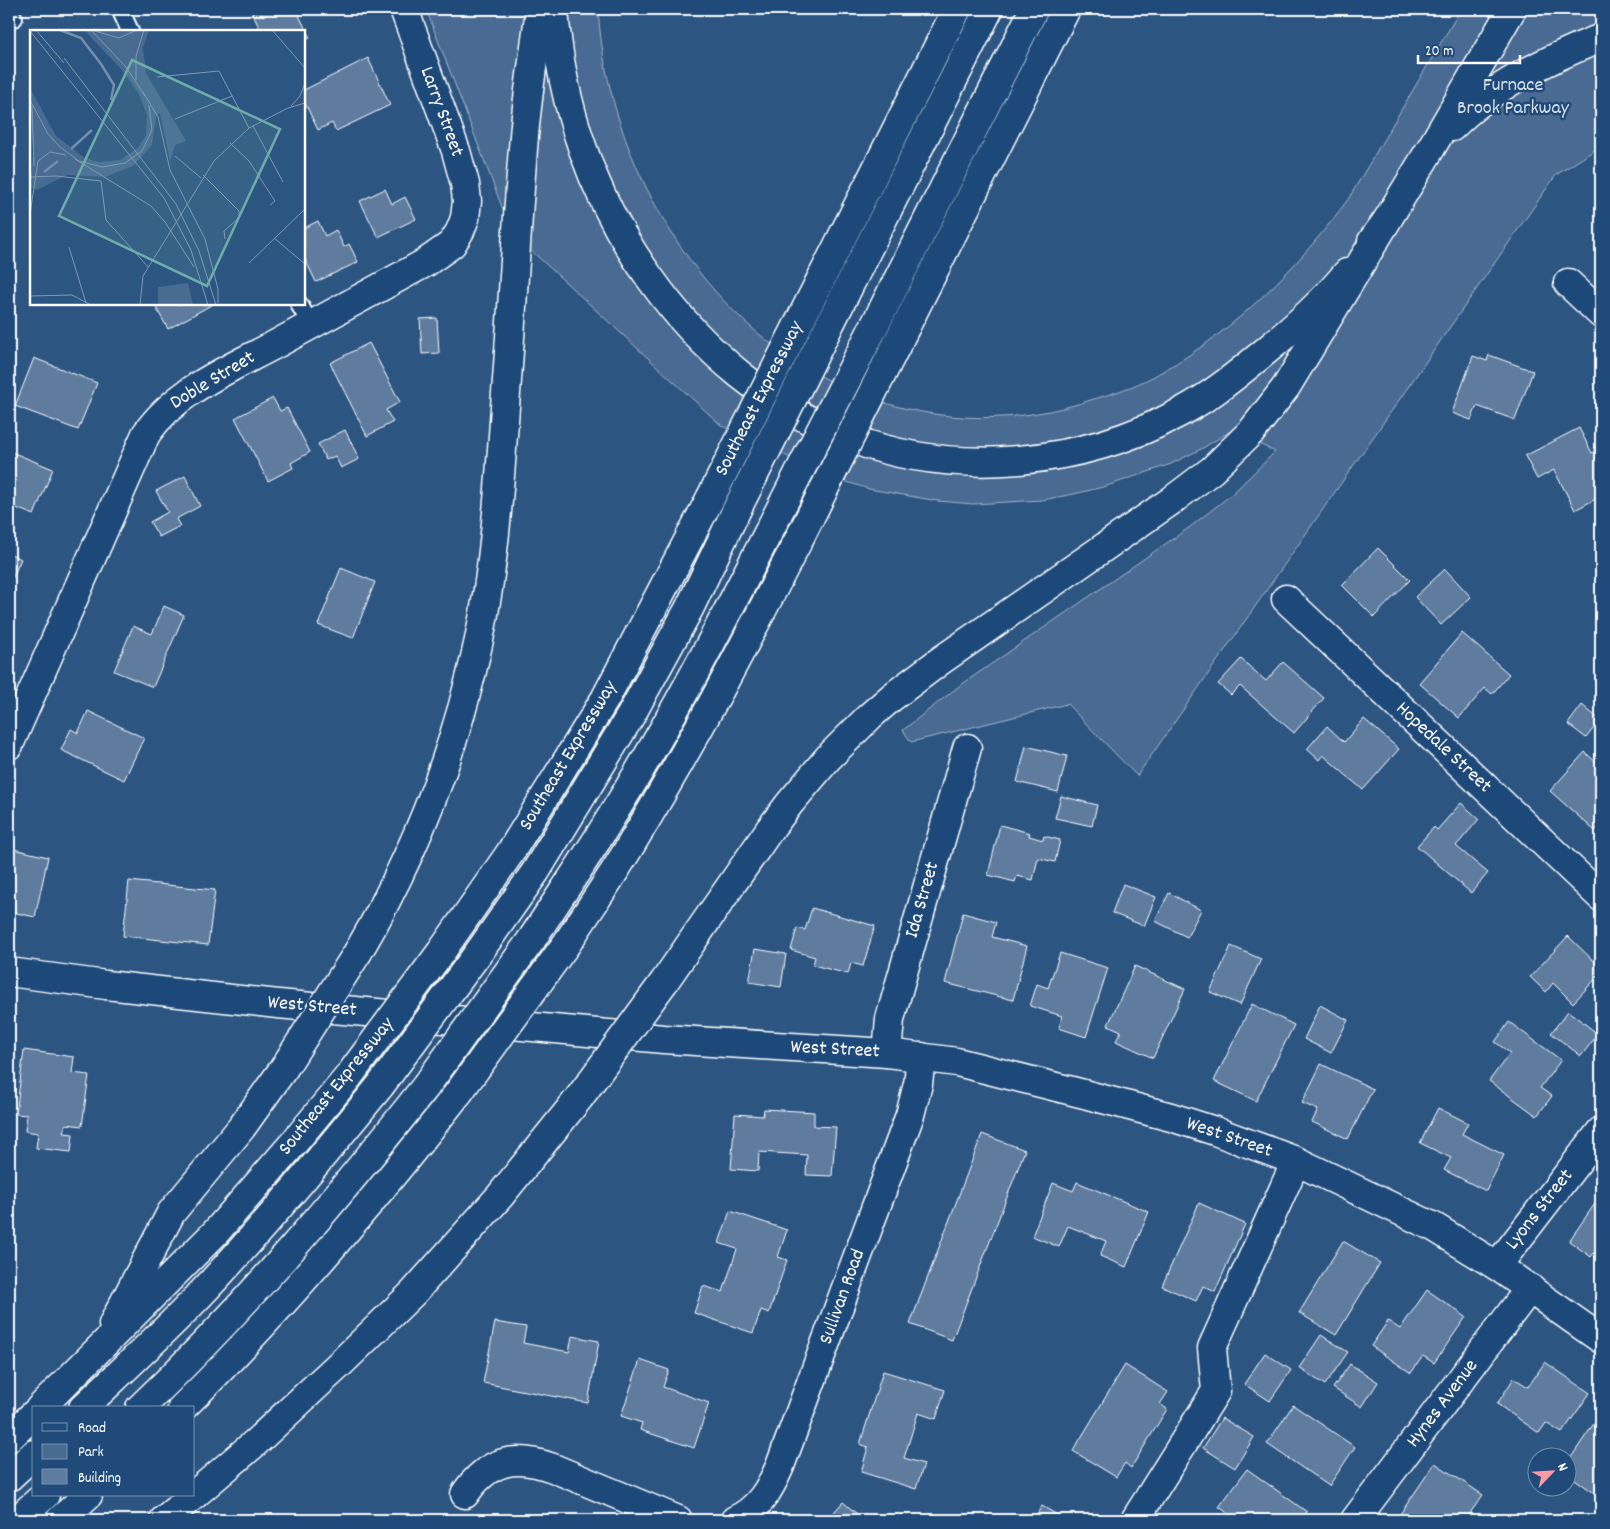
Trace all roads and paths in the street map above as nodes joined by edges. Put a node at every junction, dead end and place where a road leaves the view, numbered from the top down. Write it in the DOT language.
graph roads {
  1 [pos="120,9"];
  2 [pos="404,9"];
  3 [pos="540,9"];
  4 [pos="554,9"];
  5 [pos="957,9"];
  6 [pos="989,9"];
  7 [pos="1034,9"];
  8 [pos="1066,9"];
  9 [pos="1512,9"];
  10 [pos="130,30"];
  11 [pos="1601,38"];
  12 [pos="1431,148"];
  13 [pos="465,218"];
  14 [pos="1386,222"];
  15 [pos="1568,282"];
  16 [pos="305,314"];
  17 [pos="1601,314"];
  18 [pos="1286,599"];
  19 [pos="9,744"];
  20 [pos="967,748"];
  21 [pos="1601,897"];
  22 [pos="9,972"];
  23 [pos="887,1053"];
  24 [pos="921,1057"];
  25 [pos="1601,1131"];
  26 [pos="1296,1161"];
  27 [pos="1497,1266"];
  28 [pos="1530,1288"];
  29 [pos="1601,1339"];
  30 [pos="102,1346"];
  31 [pos="42,1406"];
  32 [pos="86,1406"];
  33 [pos="142,1406"];
  34 [pos="184,1406"];
  35 [pos="32,1416"];
  36 [pos="9,1438"];
  37 [pos="32,1456"];
  38 [pos="9,1477"];
  39 [pos="195,1494"];
  40 [pos="465,1494"];
  41 [pos="44,1496"];
  42 [pos="87,1496"];
  43 [pos="193,1496"];
  44 [pos="17,1520"];
  45 [pos="60,1520"];
  46 [pos="164,1520"];
  47 [pos="678,1520"];
  48 [pos="735,1520"];
  49 [pos="1135,1520"];
  50 [pos="1355,1520"];
  1 -- 10 [label="lane"];
  2 -- 13 [label="main road, Larry Street"];
  3 -- 30 [label="main road, bridge"];
  4 -- 14 [label="main road"];
  5 -- 30 [label="main road, Southeast Expressway, bridge"];
  6 -- 32 [label="main road, bridge"];
  7 -- 33 [label="main road, bridge"];
  8 -- 34 [label="main road, bridge"];
  9 -- 12 [label="main road"];
  11 -- 12 [label="main road"];
  12 -- 14 [label="main road"];
  13 -- 16 [label="main road, Doble Street"];
  14 -- 39 [label="main road, bridge"];
  15 -- 17 [label="main road"];
  16 -- 19 [label="main road, Doble Street"];
  18 -- 21 [label="main road, Hopedale Street"];
  20 -- 23 [label="main road, Ida Street"];
  22 -- 23 [label="main road, West Street"];
  23 -- 24 [label="main road, West Street"];
  24 -- 26 [label="main road, West Street"];
  24 -- 48 [label="main road, Sullivan Road"];
  25 -- 27 [label="main road, Lyons Street"];
  26 -- 27 [label="main road, West Street"];
  26 -- 49 [label="main road"];
  27 -- 28 [label="main road, West Street"];
  28 -- 29 [label="main road, West Street"];
  28 -- 50 [label="main road, Hynes Avenue"];
  30 -- 31 [label="main road, Southeast Expressway"];
  35 -- 36 [label="main road"];
  37 -- 38 [label="main road"];
  40 -- 47 [label="main road"];
  41 -- 44 [label="main road"];
  42 -- 45 [label="main road"];
  43 -- 46 [label="main road"];
}
